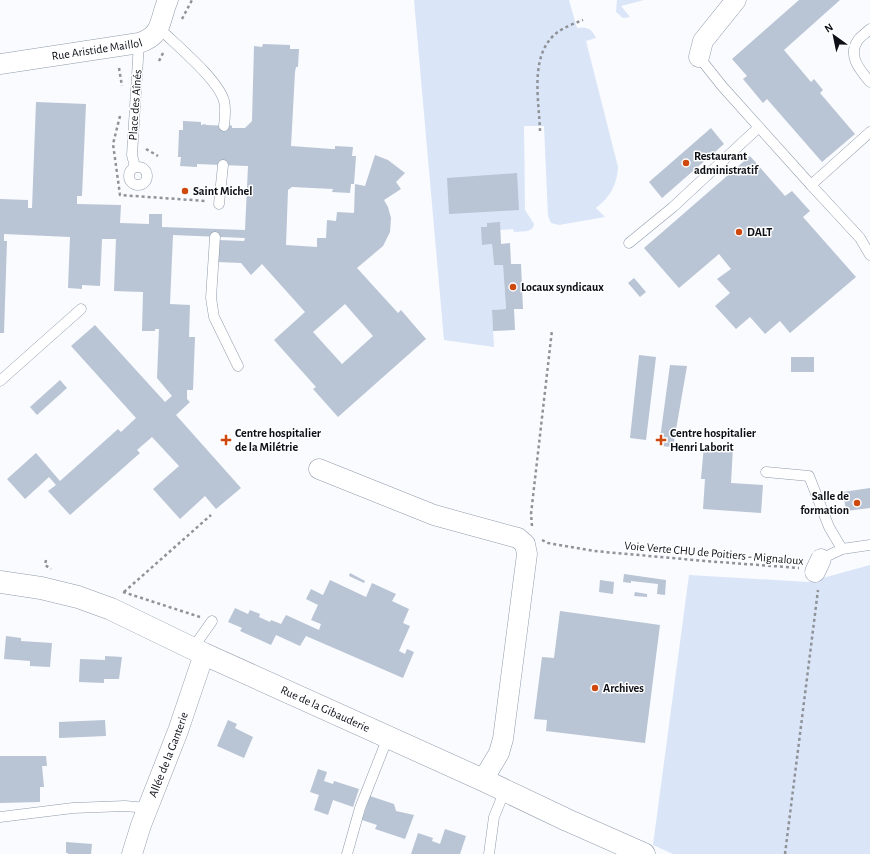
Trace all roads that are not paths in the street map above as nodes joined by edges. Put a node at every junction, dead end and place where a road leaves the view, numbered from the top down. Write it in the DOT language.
graph roads {
  1 [pos="168,0"];
  2 [pos="736,0"];
  3 [pos="159,28"];
  4 [pos="870,29"];
  5 [pos="139,43"];
  6 [pos="699,57"];
  7 [pos="0,64"];
  8 [pos="870,82"];
  9 [pos="224,126"];
  10 [pos="759,128"];
  11 [pos="870,132"];
  12 [pos="223,165"];
  13 [pos="135,167"];
  14 [pos="812,185"];
  15 [pos="219,204"];
  16 [pos="215,237"];
  17 [pos="629,243"];
  18 [pos="870,255"];
  19 [pos="81,309"];
  20 [pos="238,366"];
  21 [pos="0,381"];
  22 [pos="319,469"];
  23 [pos="766,472"];
  24 [pos="870,545"];
  25 [pos="842,550"];
  26 [pos="818,565"];
  27 [pos="0,582"];
  28 [pos="212,620"];
  29 [pos="199,651"];
  30 [pos="388,737"];
  31 [pos="483,780"];
  32 [pos="505,790"];
  33 [pos="147,808"];
  34 [pos="0,817"];
  35 [pos="132,854"];
  36 [pos="347,854"];
  37 [pos="489,854"];
  38 [pos="644,854"];
  1 -- 3 [label="street, Rue Aristide Maillol"];
  2 -- 6 [label="street"];
  3 -- 5 [label="street, Rue Aristide Maillol"];
  3 -- 9 [label="lane"];
  4 -- 8 [label="lane"];
  5 -- 7 [label="street, Rue Aristide Maillol"];
  5 -- 13 [label="lane, Place des Aînés"];
  6 -- 10 [label="lane"];
  10 -- 14 [label="lane"];
  10 -- 17 [label="lane"];
  11 -- 14 [label="lane"];
  12 -- 15 [label="lane"];
  14 -- 18 [label="lane"];
  16 -- 20 [label="lane"];
  19 -- 21 [label="lane"];
  22 -- 31 [label="street"];
  23 -- 25 [label="lane"];
  24 -- 25 [label="lane"];
  25 -- 26 [label="lane"];
  27 -- 29 [label="street, Rue de la Gibauderie"];
  28 -- 29 [label="lane"];
  29 -- 30 [label="street, Rue de la Gibauderie"];
  29 -- 33 [label="street, Allée de la Ganterie"];
  30 -- 31 [label="street, Rue de la Gibauderie"];
  30 -- 36 [label="lane"];
  31 -- 32 [label="street, Rue de la Gibauderie"];
  32 -- 37 [label="lane"];
  32 -- 38 [label="street, Rue de la Gibauderie"];
  33 -- 34 [label="lane"];
  33 -- 35 [label="street, Allée de la Ganterie"];
}
